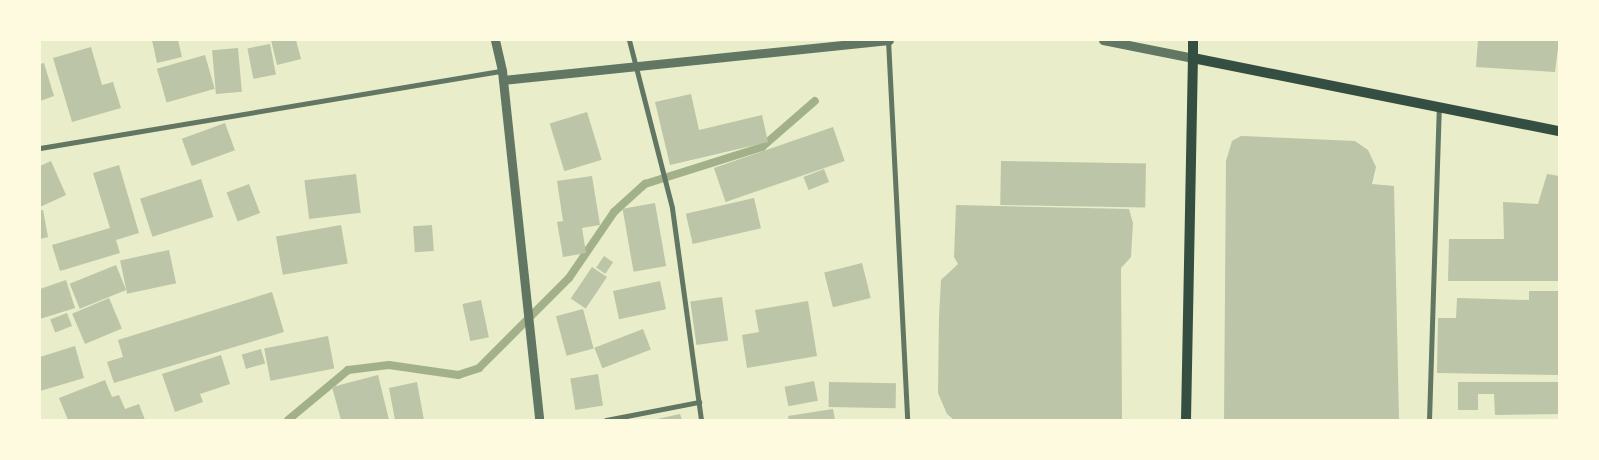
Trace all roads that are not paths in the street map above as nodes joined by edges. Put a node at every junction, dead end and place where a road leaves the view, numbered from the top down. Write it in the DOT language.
graph roads {
  1 [pos="495,40"];
  2 [pos="629,40"];
  3 [pos="888,40"];
  4 [pos="1103,40"];
  5 [pos="1193,40"];
  6 [pos="1193,58"];
  7 [pos="634,67"];
  8 [pos="502,71"];
  9 [pos="503,80"];
  10 [pos="1438,109"];
  11 [pos="1559,131"];
  12 [pos="40,148"];
  13 [pos="699,402"];
  14 [pos="539,420"];
  15 [pos="606,420"];
  16 [pos="701,420"];
  17 [pos="907,420"];
  18 [pos="1186,420"];
  19 [pos="1429,420"];
  1 -- 8 [label="street"];
  2 -- 7 [label="street"];
  3 -- 7 [label="street"];
  3 -- 17 [label="street"];
  4 -- 6 [label="street"];
  5 -- 6 [label="main road"];
  6 -- 10 [label="main road"];
  6 -- 18 [label="main road"];
  7 -- 9 [label="street"];
  7 -- 13 [label="street"];
  8 -- 9 [label="street"];
  8 -- 12 [label="street"];
  9 -- 14 [label="street"];
  10 -- 11 [label="main road"];
  10 -- 19 [label="street"];
  13 -- 15 [label="street"];
  13 -- 16 [label="street"];
}
